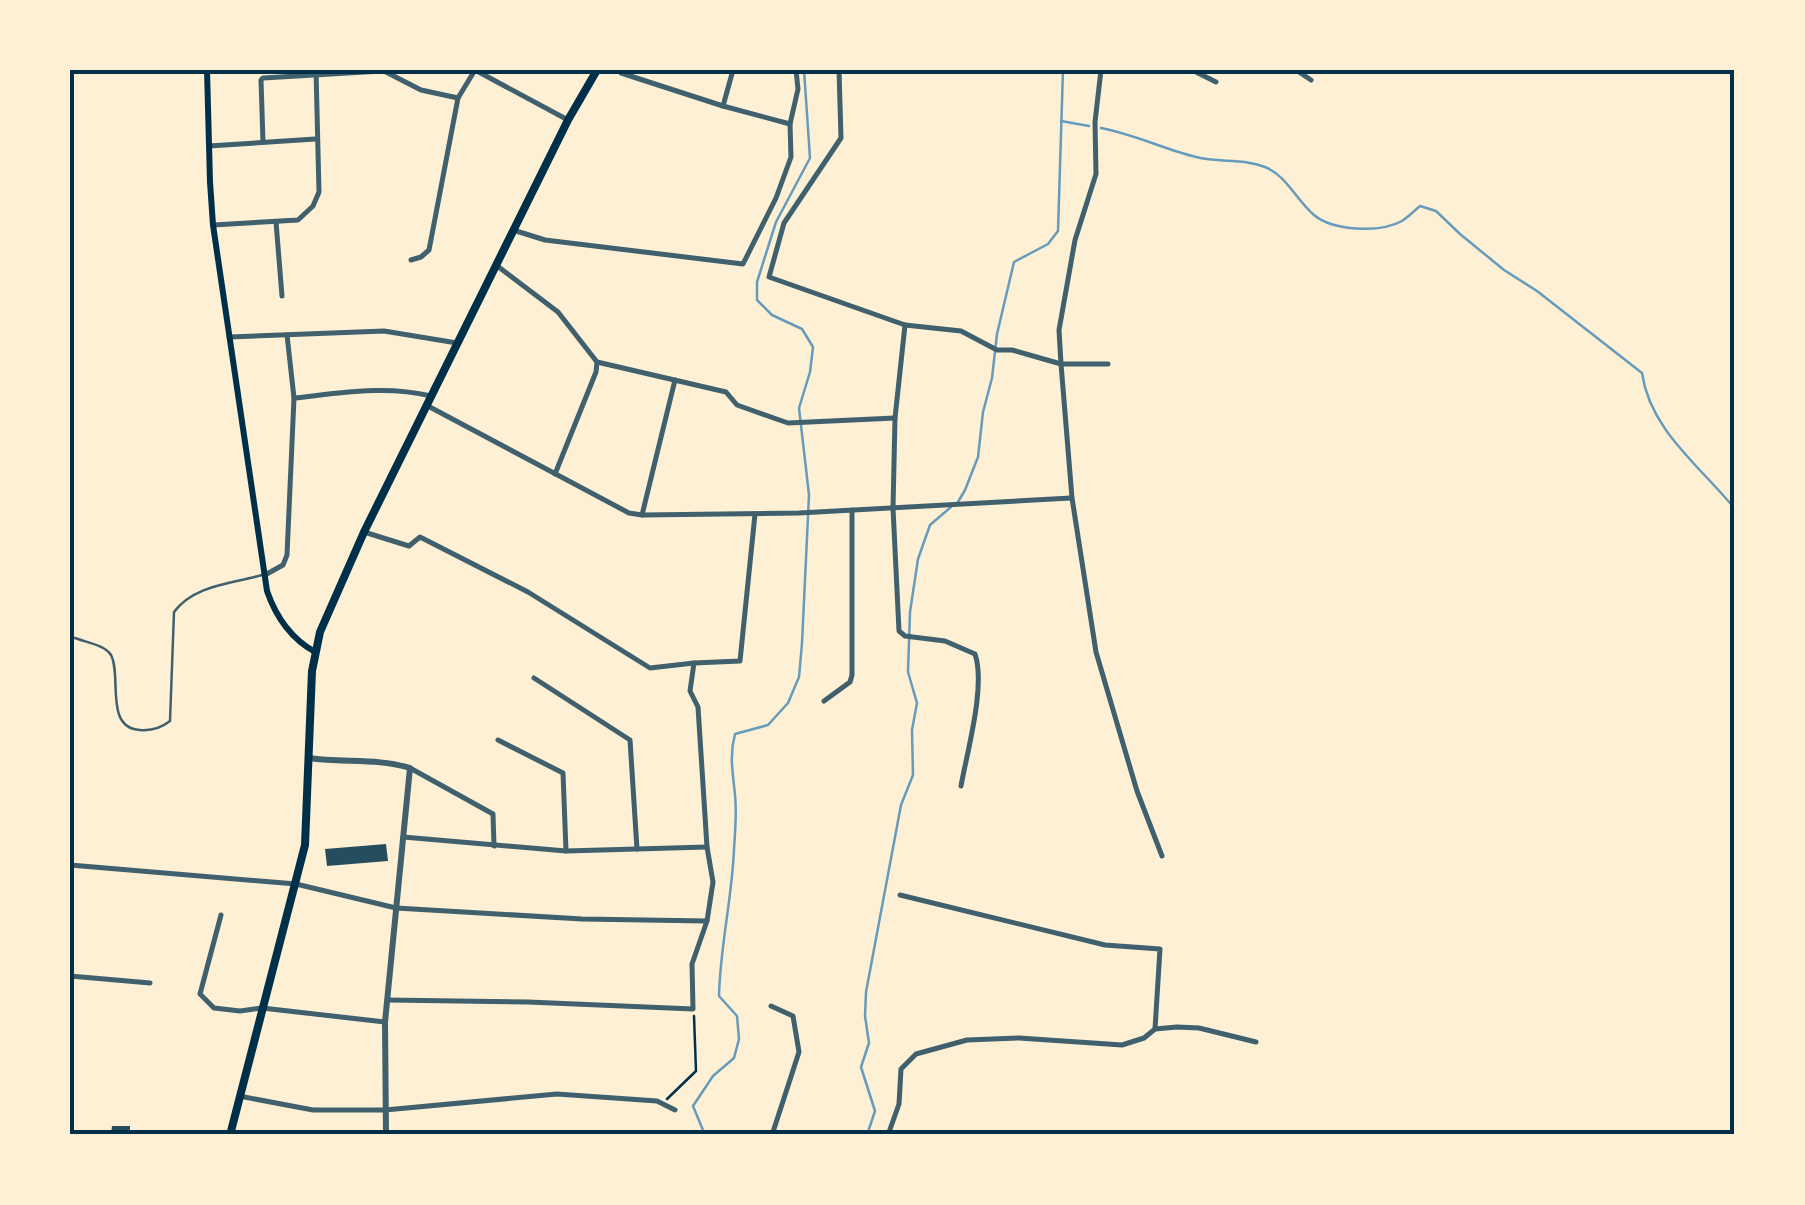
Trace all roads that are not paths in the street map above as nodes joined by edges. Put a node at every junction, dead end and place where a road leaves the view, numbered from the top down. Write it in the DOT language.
graph roads {
  1 [pos="207,70"];
  2 [pos="382,70"];
  3 [pos="475,70"];
  4 [pos="597,70"];
  5 [pos="618,70"];
  6 [pos="734,70"];
  7 [pos="796,70"];
  8 [pos="839,70"];
  9 [pos="1100,70"];
  10 [pos="1192,70"];
  11 [pos="1296,70"];
  12 [pos="316,72"];
  13 [pos="1311,80"];
  14 [pos="1216,82"];
  15 [pos="458,98"];
  16 [pos="723,106"];
  17 [pos="568,120"];
  18 [pos="790,124"];
  19 [pos="316,139"];
  20 [pos="263,142"];
  21 [pos="209,146"];
  22 [pos="276,222"];
  23 [pos="214,226"];
  24 [pos="513,230"];
  25 [pos="411,260"];
  26 [pos="496,264"];
  27 [pos="282,296"];
  28 [pos="905,324"];
  29 [pos="287,334"];
  30 [pos="228,337"];
  31 [pos="457,343"];
  32 [pos="597,362"];
  33 [pos="1061,364"];
  34 [pos="1108,364"];
  35 [pos="675,380"];
  36 [pos="431,396"];
  37 [pos="294,398"];
  38 [pos="426,406"];
  39 [pos="894,418"];
  40 [pos="555,474"];
  41 [pos="1072,498"];
  42 [pos="893,508"];
  43 [pos="852,510"];
  44 [pos="754,514"];
  45 [pos="642,515"];
  46 [pos="364,532"];
  47 [pos="265,575"];
  48 [pos="75,638"];
  49 [pos="315,652"];
  50 [pos="694,662"];
  51 [pos="534,678"];
  52 [pos="824,702"];
  53 [pos="498,740"];
  54 [pos="310,758"];
  55 [pos="410,768"];
  56 [pos="961,786"];
  57 [pos="403,837"];
  58 [pos="494,846"];
  59 [pos="708,847"];
  60 [pos="637,849"];
  61 [pos="566,851"];
  62 [pos="1162,856"];
  63 [pos="70,865"];
  64 [pos="296,884"];
  65 [pos="900,895"];
  66 [pos="396,908"];
  67 [pos="221,916"];
  68 [pos="707,922"];
  69 [pos="70,976"];
  70 [pos="150,982"];
  71 [pos="388,1000"];
  72 [pos="771,1006"];
  73 [pos="262,1008"];
  74 [pos="385,1022"];
  75 [pos="1155,1029"];
  76 [pos="1256,1042"];
  77 [pos="239,1096"];
  78 [pos="385,1110"];
  79 [pos="675,1110"];
  80 [pos="230,1135"];
  81 [pos="386,1135"];
  82 [pos="772,1135"];
  83 [pos="888,1135"];
  1 -- 21 [label="main road"];
  2 -- 12 [label="street"];
  2 -- 15 [label="street"];
  3 -- 15 [label="street"];
  3 -- 17 [label="street"];
  4 -- 17 [label="main road"];
  5 -- 16 [label="street"];
  6 -- 16 [label="street"];
  7 -- 18 [label="street"];
  8 -- 28 [label="street"];
  9 -- 33 [label="street"];
  10 -- 14 [label="street"];
  11 -- 13 [label="street"];
  12 -- 19 [label="street"];
  12 -- 20 [label="street"];
  15 -- 25 [label="street"];
  16 -- 18 [label="street"];
  17 -- 24 [label="main road"];
  18 -- 24 [label="street"];
  19 -- 20 [label="street"];
  19 -- 22 [label="street"];
  20 -- 21 [label="street"];
  21 -- 23 [label="main road"];
  22 -- 23 [label="street"];
  22 -- 27 [label="street"];
  23 -- 30 [label="main road"];
  24 -- 26 [label="main road"];
  26 -- 31 [label="main road"];
  26 -- 32 [label="street"];
  28 -- 33 [label="street"];
  28 -- 39 [label="street"];
  29 -- 30 [label="street"];
  29 -- 31 [label="street"];
  29 -- 37 [label="street"];
  30 -- 47 [label="main road"];
  31 -- 36 [label="main road"];
  32 -- 35 [label="street"];
  32 -- 40 [label="street"];
  33 -- 34 [label="street"];
  33 -- 41 [label="street"];
  35 -- 39 [label="street"];
  35 -- 45 [label="street"];
  36 -- 37 [label="street"];
  36 -- 38 [label="main road"];
  37 -- 47 [label="street"];
  38 -- 40 [label="street"];
  38 -- 46 [label="main road"];
  39 -- 42 [label="street"];
  40 -- 45 [label="street"];
  41 -- 42 [label="street"];
  41 -- 62 [label="street"];
  42 -- 43 [label="street"];
  42 -- 56 [label="street"];
  43 -- 44 [label="street"];
  43 -- 52 [label="street"];
  44 -- 45 [label="street"];
  44 -- 50 [label="street"];
  46 -- 49 [label="main road"];
  46 -- 50 [label="street"];
  47 -- 48 [label="lane"];
  47 -- 49 [label="main road"];
  49 -- 54 [label="main road"];
  50 -- 59 [label="street"];
  51 -- 60 [label="street"];
  53 -- 61 [label="street"];
  54 -- 55 [label="street"];
  54 -- 64 [label="main road"];
  55 -- 57 [label="street"];
  55 -- 58 [label="street"];
  57 -- 58 [label="street"];
  57 -- 66 [label="street"];
  58 -- 61 [label="street"];
  59 -- 60 [label="street"];
  59 -- 68 [label="street"];
  60 -- 61 [label="street"];
  63 -- 64 [label="street"];
  64 -- 66 [label="street"];
  64 -- 73 [label="main road"];
  65 -- 75 [label="street"];
  66 -- 68 [label="street"];
  66 -- 71 [label="street"];
  67 -- 73 [label="street"];
  68 -- 71 [label="street"];
  69 -- 70 [label="street"];
  71 -- 74 [label="street"];
  72 -- 82 [label="street"];
  73 -- 74 [label="street"];
  73 -- 77 [label="main road"];
  74 -- 78 [label="street"];
  75 -- 76 [label="street"];
  75 -- 83 [label="street"];
  77 -- 78 [label="street"];
  77 -- 80 [label="main road"];
  78 -- 79 [label="street"];
  78 -- 81 [label="street"];
}
